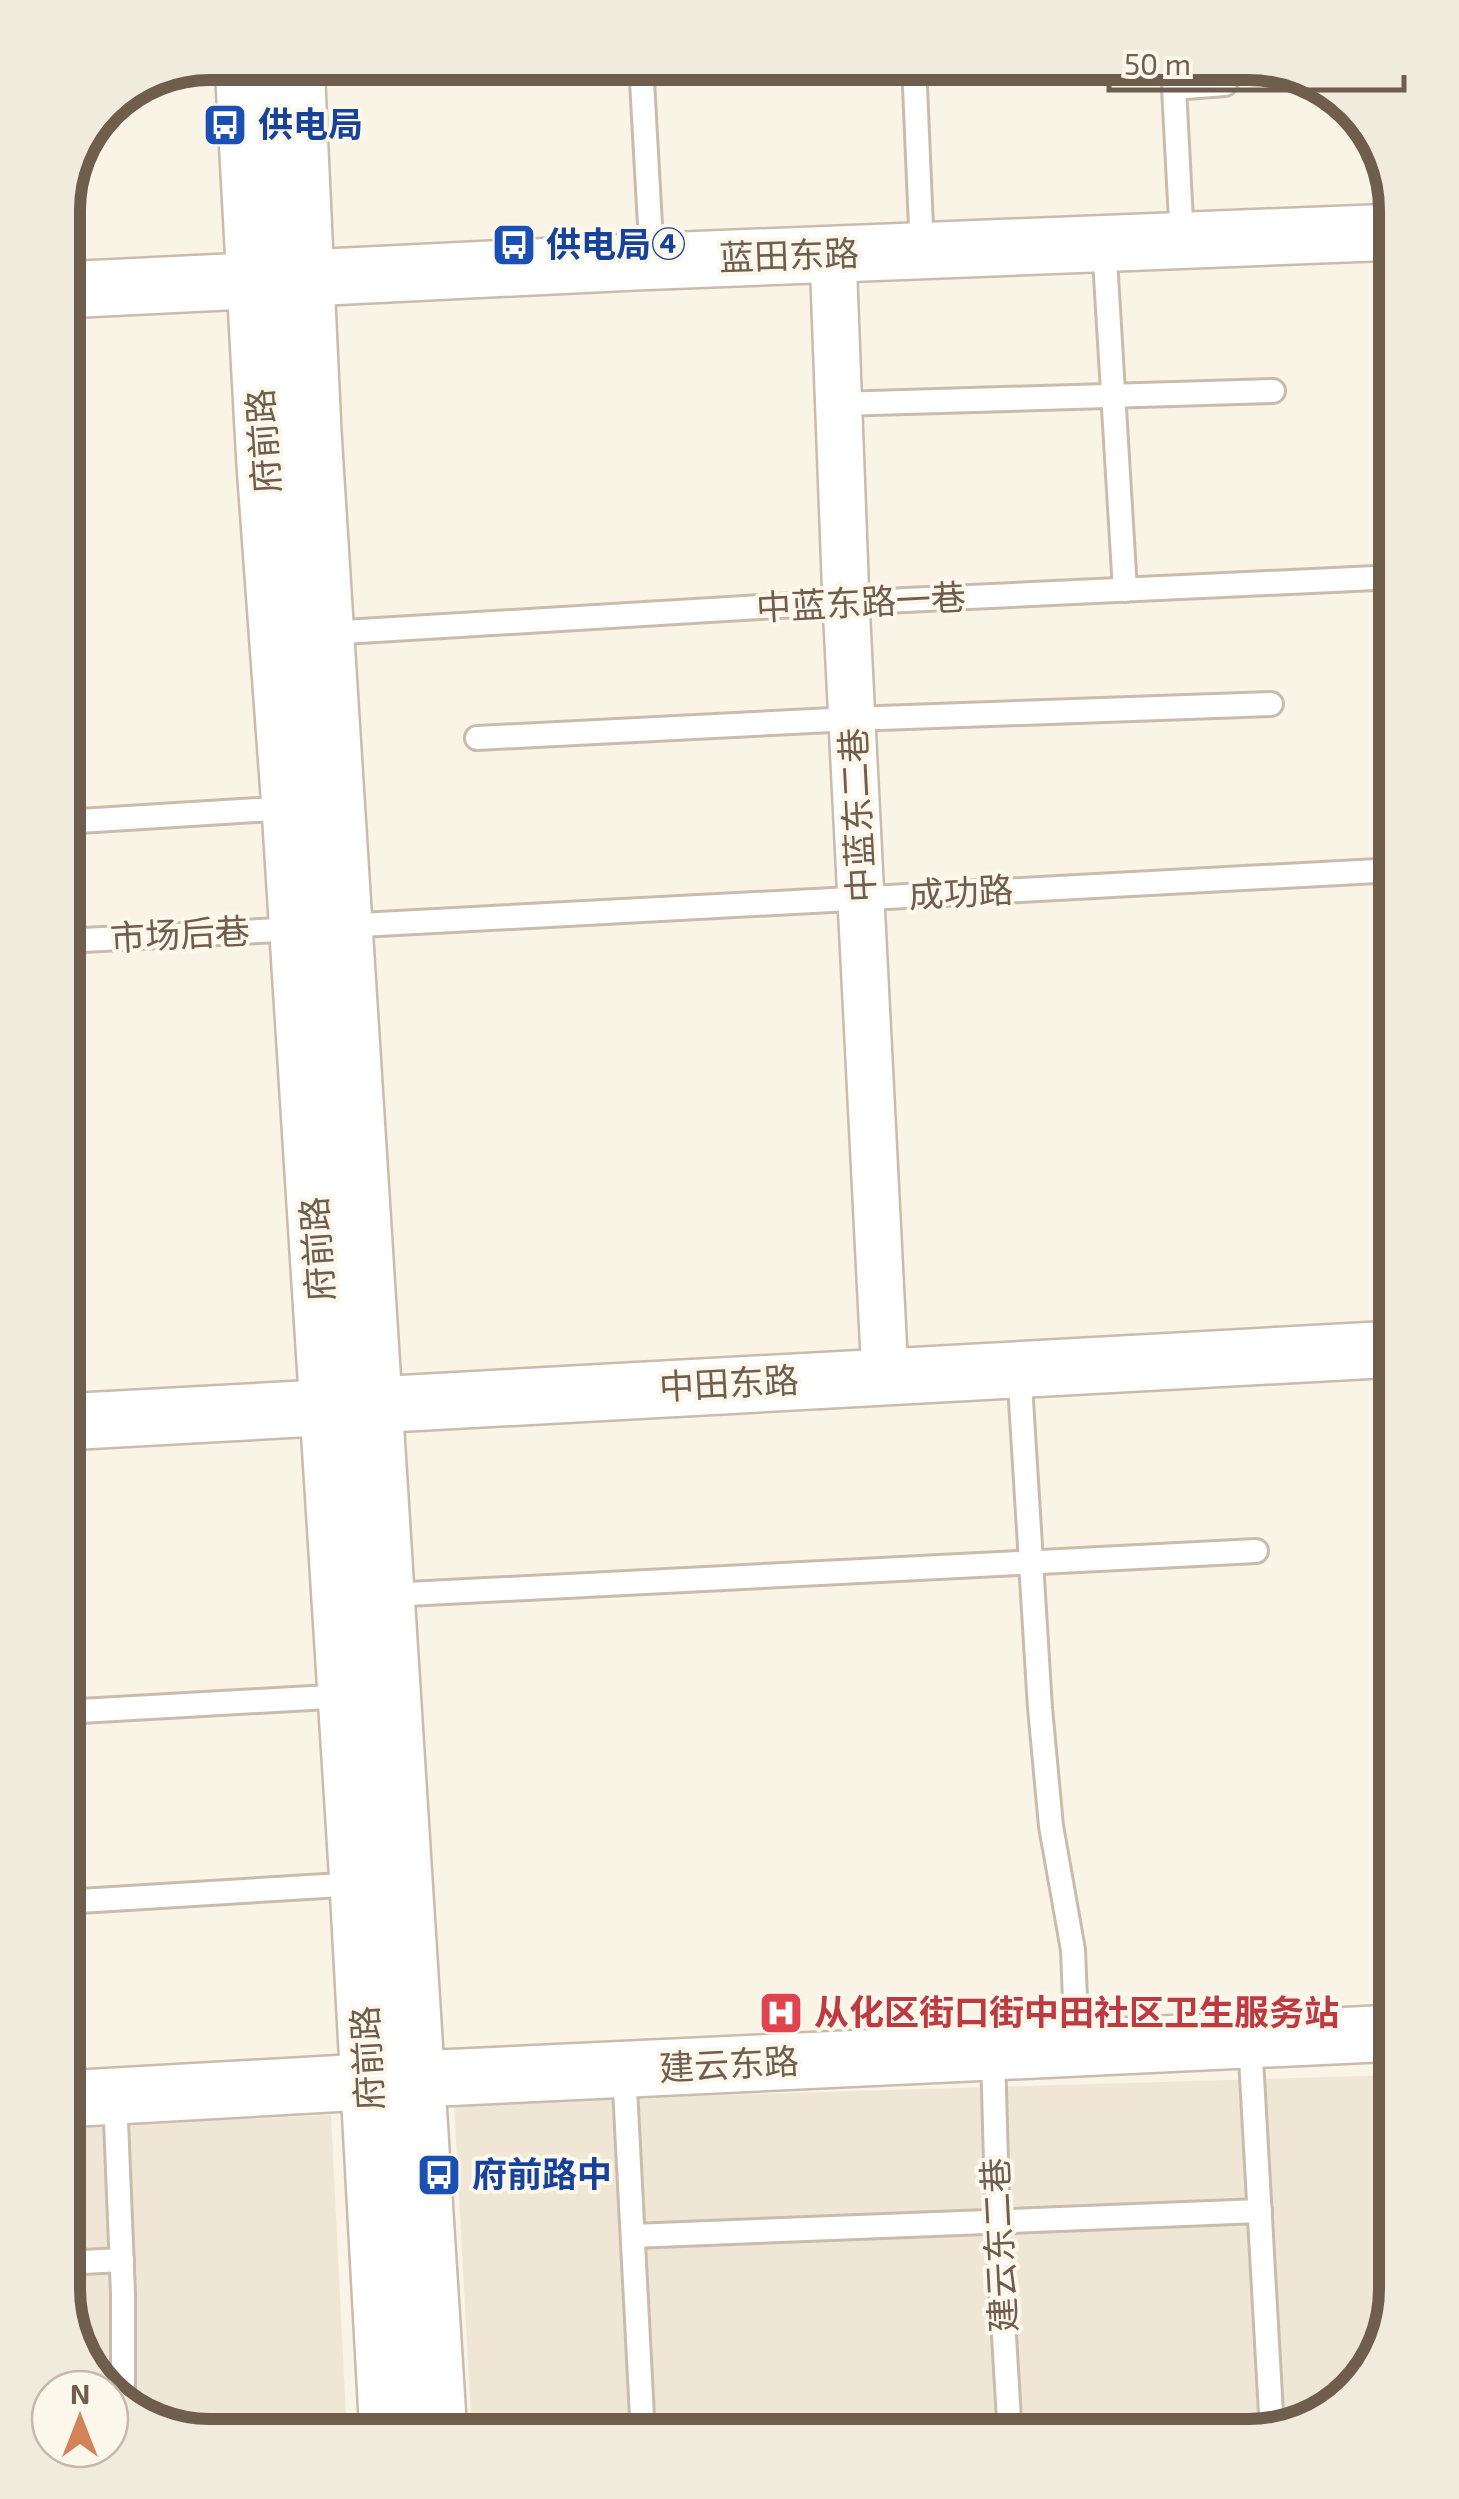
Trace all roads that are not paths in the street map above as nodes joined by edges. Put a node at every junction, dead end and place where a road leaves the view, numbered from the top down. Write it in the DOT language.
graph roads {
  1 [pos="247,80"];
  2 [pos="295,80"];
  3 [pos="641,80"];
  4 [pos="915,80"];
  5 [pos="1225,80"];
  6 [pos="1379,233"];
  7 [pos="1182,240"];
  8 [pos="1104,243"];
  9 [pos="922,250"];
  10 [pos="833,254"];
  11 [pos="652,261"];
  12 [pos="280,278"];
  13 [pos="80,289"];
  14 [pos="1272,390"];
  15 [pos="1114,394"];
  16 [pos="838,404"];
  17 [pos="1379,579"];
  18 [pos="1125,590"];
  19 [pos="846,603"];
  20 [pos="326,632"];
  21 [pos="1271,704"];
  22 [pos="852,719"];
  23 [pos="477,738"];
  24 [pos="290,808"];
  25 [pos="80,821"];
  26 [pos="1379,871"];
  27 [pos="862,899"];
  28 [pos="321,928"];
  29 [pos="80,940"];
  30 [pos="1379,1350"];
  31 [pos="1019,1368"];
  32 [pos="885,1376"];
  33 [pos="352,1405"];
  34 [pos="80,1421"];
  35 [pos="1256,1552"];
  36 [pos="1032,1562"];
  37 [pos="388,1595"];
  38 [pos="346,1696"];
  39 [pos="80,1711"];
  40 [pos="358,1884"];
  41 [pos="80,1901"];
  42 [pos="1379,2034"];
  43 [pos="1250,2041"];
  44 [pos="1077,2049"];
  45 [pos="994,2053"];
  46 [pos="624,2070"];
  47 [pos="394,2081"];
  48 [pos="89,2098"];
  49 [pos="1260,2211"];
  50 [pos="998,2221"];
  51 [pos="633,2236"];
  52 [pos="122,2260"];
  53 [pos="80,2262"];
  54 [pos="123,2369"];
  55 [pos="1271,2417"];
  56 [pos="388,2419"];
  57 [pos="437,2419"];
  58 [pos="642,2419"];
  59 [pos="1009,2419"];
  1 -- 12 [label="street, 府前路"];
  2 -- 12 [label="street, 府前路"];
  3 -- 11 [label="lane"];
  4 -- 9 [label="lane"];
  5 -- 7 [label="lane"];
  6 -- 7 [label="street, 蓝田东路"];
  7 -- 8 [label="street, 蓝田东路"];
  8 -- 9 [label="street, 蓝田东路"];
  8 -- 15 [label="lane"];
  9 -- 10 [label="street, 蓝田东路"];
  10 -- 11 [label="street, 蓝田东路"];
  10 -- 16 [label="street, 中蓝东二巷"];
  11 -- 12 [label="street, 蓝田东路"];
  12 -- 13 [label="street, 蓝田东路"];
  12 -- 20 [label="street, 府前路"];
  12 -- 24 [label="street, 府前路"];
  14 -- 15 [label="lane"];
  15 -- 16 [label="lane"];
  15 -- 18 [label="lane"];
  16 -- 19 [label="street, 中蓝东二巷"];
  17 -- 18 [label="lane, 中蓝东路一巷"];
  18 -- 19 [label="lane, 中蓝东路一巷"];
  19 -- 20 [label="lane, 中蓝东路一巷"];
  19 -- 22 [label="street, 中蓝东二巷"];
  20 -- 28 [label="street, 府前路"];
  21 -- 22 [label="lane"];
  22 -- 23 [label="lane"];
  22 -- 27 [label="street, 中蓝东二巷"];
  24 -- 25 [label="lane"];
  24 -- 28 [label="street, 府前路"];
  26 -- 27 [label="lane, 成功路"];
  27 -- 28 [label="lane, 成功路"];
  27 -- 32 [label="street, 中蓝东二巷"];
  28 -- 29 [label="lane, 市场后巷"];
  28 -- 33 [label="street, 府前路"];
  30 -- 31 [label="street, 中田东路"];
  31 -- 32 [label="street, 中田东路"];
  31 -- 36 [label="lane"];
  32 -- 33 [label="street, 中田东路"];
  33 -- 34 [label="street, 中田东路"];
  33 -- 37 [label="street, 府前路"];
  33 -- 38 [label="street, 府前路"];
  35 -- 36 [label="lane"];
  36 -- 37 [label="lane"];
  36 -- 44 [label="lane"];
  37 -- 47 [label="street, 府前路"];
  38 -- 39 [label="lane"];
  38 -- 40 [label="street, 府前路"];
  40 -- 41 [label="lane"];
  40 -- 47 [label="street, 府前路"];
  42 -- 43 [label="street, 建云东路"];
  43 -- 44 [label="street, 建云东路"];
  43 -- 49 [label="lane"];
  44 -- 45 [label="street, 建云东路"];
  45 -- 46 [label="street, 建云东路"];
  45 -- 50 [label="lane, 建云东二巷"];
  46 -- 47 [label="street, 建云东路"];
  46 -- 51 [label="lane"];
  47 -- 48 [label="street, 建云东路"];
  47 -- 56 [label="street, 府前路"];
  47 -- 57 [label="street, 府前路"];
  48 -- 52 [label="lane"];
  49 -- 50 [label="lane"];
  49 -- 55 [label="lane"];
  50 -- 51 [label="lane"];
  50 -- 59 [label="lane, 建云东二巷"];
  51 -- 58 [label="lane"];
  52 -- 53 [label="lane"];
  52 -- 54 [label="lane"];
}
